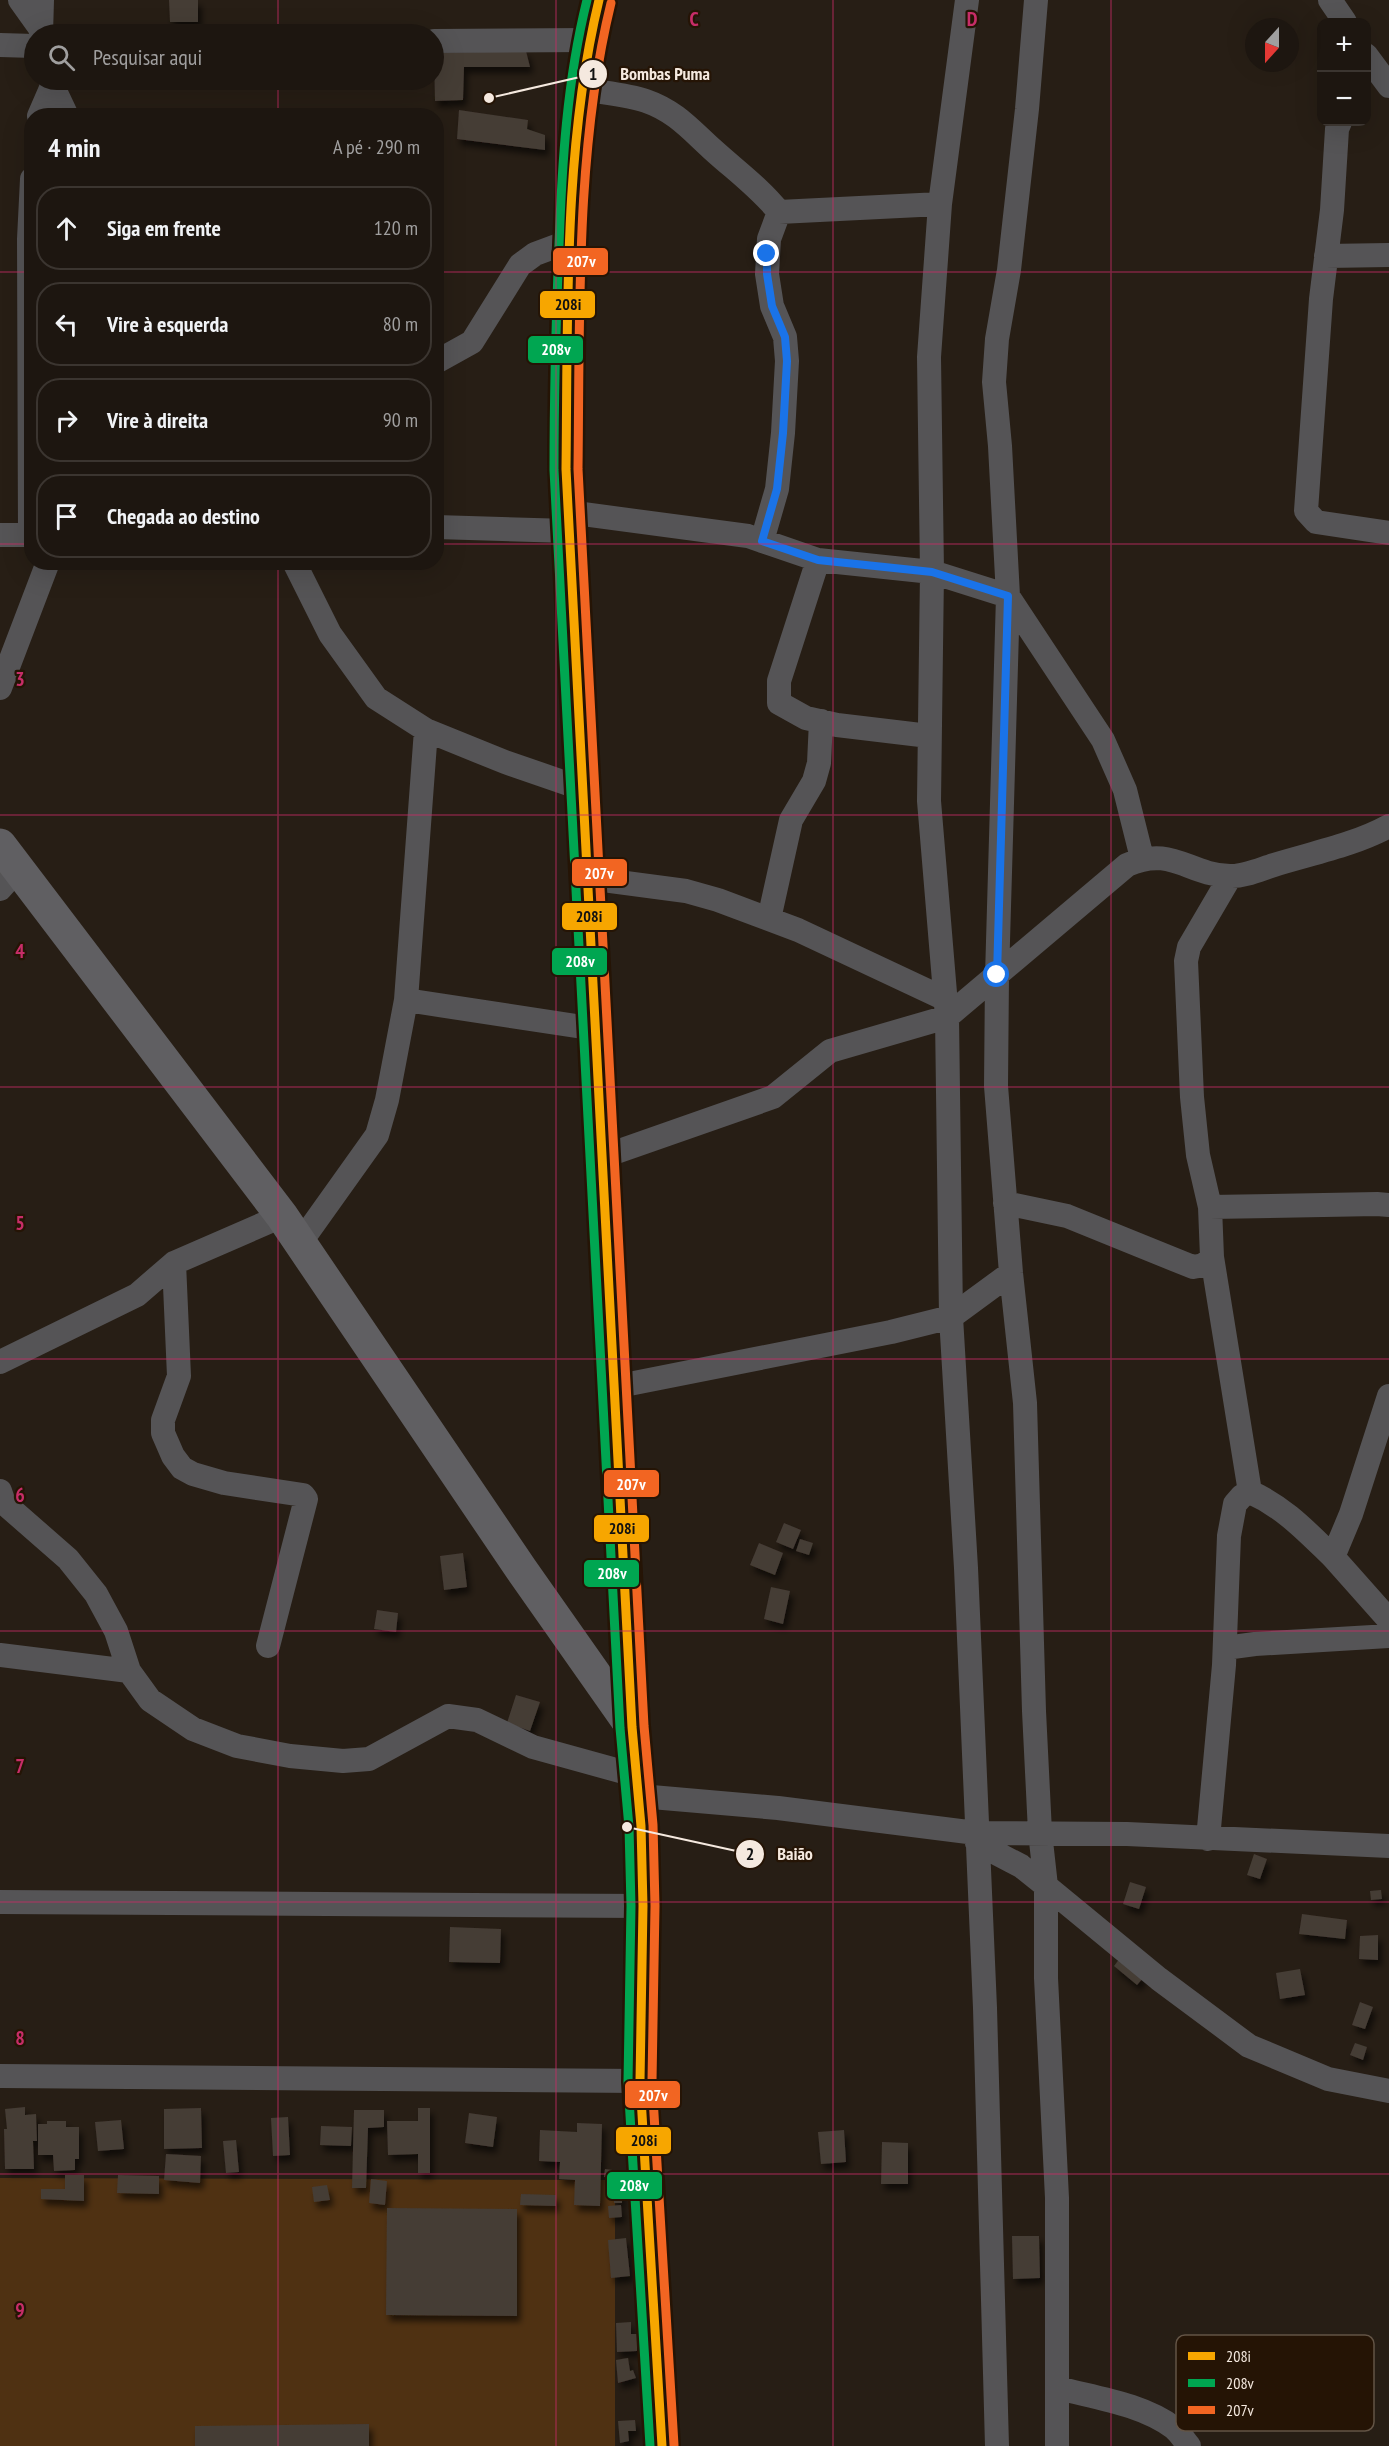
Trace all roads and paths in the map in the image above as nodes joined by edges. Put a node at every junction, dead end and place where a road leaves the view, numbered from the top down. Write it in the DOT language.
graph roads {
  1 [pos="20,0"];
  2 [pos="42,0"];
  3 [pos="599,0"];
  4 [pos="967,0"];
  5 [pos="1036,0"];
  6 [pos="1330,0"];
  7 [pos="1342,18"];
  8 [pos="32,24"];
  9 [pos="39,24"];
  10 [pos="24,39"];
  11 [pos="588,40"];
  12 [pos="444,41"];
  13 [pos="0,45"];
  14 [pos="1371,67"];
  15 [pos="1389,86"];
  16 [pos="582,89"];
  17 [pos="48,90"];
  18 [pos="54,90"];
  19 [pos="42,108"];
  20 [pos="63,108"];
  21 [pos="1338,126"];
  22 [pos="940,204"];
  23 [pos="779,212"];
  24 [pos="570,241"];
  25 [pos="1389,255"];
  26 [pos="1326,256"];
  27 [pos="444,358"];
  28 [pos="569,521"];
  29 [pos="444,527"];
  30 [pos="1389,533"];
  31 [pos="0,535"];
  32 [pos="24,535"];
  33 [pos="762,541"];
  34 [pos="818,560"];
  35 [pos="45,570"];
  36 [pos="298,570"];
  37 [pos="932,572"];
  38 [pos="1008,596"];
  39 [pos="0,688"];
  40 [pos="822,722"];
  41 [pos="426,730"];
  42 [pos="929,736"];
  43 [pos="583,789"];
  44 [pos="1386,834"];
  45 [pos="1142,858"];
  46 [pos="6,868"];
  47 [pos="1230,877"];
  48 [pos="588,878"];
  49 [pos="769,919"];
  50 [pos="997,975"];
  51 [pos="406,1000"];
  52 [pos="946,1008"];
  53 [pos="596,1029"];
  54 [pos="602,1157"];
  55 [pos="1005,1203"];
  56 [pos="1389,1205"];
  57 [pos="1210,1207"];
  58 [pos="282,1216"];
  59 [pos="300,1243"];
  60 [pos="1212,1257"];
  61 [pos="174,1263"];
  62 [pos="1011,1273"];
  63 [pos="951,1317"];
  64 [pos="0,1362"];
  65 [pos="614,1387"];
  66 [pos="1389,1396"];
  67 [pos="0,1491"];
  68 [pos="1250,1492"];
  69 [pos="1333,1557"];
  70 [pos="1389,1620"];
  71 [pos="1389,1636"];
  72 [pos="268,1646"];
  73 [pos="1225,1648"];
  74 [pos="0,1655"];
  75 [pos="129,1671"];
  76 [pos="632,1727"];
  77 [pos="639,1786"];
  78 [pos="1040,1832"];
  79 [pos="976,1838"];
  80 [pos="1208,1839"];
  81 [pos="1389,1846"];
  82 [pos="1046,1886"];
  83 [pos="0,1902"];
  84 [pos="643,1906"];
  85 [pos="0,2076"];
  86 [pos="640,2081"];
  87 [pos="1389,2091"];
  88 [pos="1058,2388"];
  89 [pos="1176,2430"];
  90 [pos="1177,2431"];
  91 [pos="662,2446"];
  92 [pos="997,2446"];
  93 [pos="1057,2446"];
  94 [pos="1189,2446"];
  1 -- 8 [label="street"];
  2 -- 9 [label="street"];
  3 -- 11 [label="main road"];
  4 -- 22 [label="street"];
  5 -- 38 [label="street"];
  6 -- 7 [label="street"];
  10 -- 13 [label="street"];
  11 -- 12 [label="street"];
  11 -- 16 [label="main road"];
  14 -- 15 [label="street"];
  16 -- 23 [label="street"];
  16 -- 24 [label="main road"];
  17 -- 19 [label="street"];
  18 -- 20 [label="street"];
  21 -- 26 [label="street"];
  22 -- 23 [label="street"];
  22 -- 37 [label="street"];
  23 -- 33 [label="street"];
  24 -- 27 [label="street"];
  24 -- 28 [label="main road"];
  25 -- 26 [label="street"];
  26 -- 30 [label="street"];
  28 -- 29 [label="street"];
  28 -- 33 [label="street"];
  28 -- 43 [label="main road"];
  31 -- 32 [label="street"];
  33 -- 34 [label="street"];
  34 -- 37 [label="street"];
  34 -- 40 [label="street"];
  35 -- 39 [label="street"];
  36 -- 41 [label="street"];
  37 -- 38 [label="street"];
  37 -- 42 [label="street"];
  38 -- 45 [label="street"];
  38 -- 50 [label="street"];
  40 -- 42 [label="street"];
  40 -- 49 [label="street"];
  41 -- 43 [label="street"];
  41 -- 51 [label="street"];
  42 -- 52 [label="street"];
  43 -- 48 [label="main road"];
  44 -- 47 [label="street"];
  45 -- 47 [label="street"];
  45 -- 50 [label="street"];
  46 -- 58 [label="main road"];
  47 -- 57 [label="street"];
  48 -- 49 [label="street"];
  48 -- 53 [label="main road"];
  49 -- 52 [label="street"];
  50 -- 52 [label="street"];
  50 -- 55 [label="street"];
  51 -- 53 [label="street"];
  51 -- 59 [label="street"];
  52 -- 54 [label="street"];
  52 -- 63 [label="street"];
  53 -- 54 [label="main road"];
  54 -- 65 [label="main road"];
  55 -- 60 [label="street"];
  55 -- 62 [label="street"];
  56 -- 57 [label="street"];
  57 -- 60 [label="street"];
  58 -- 59 [label="main road"];
  58 -- 61 [label="street"];
  59 -- 76 [label="main road"];
  60 -- 68 [label="street"];
  61 -- 64 [label="street"];
  61 -- 72 [label="street"];
  62 -- 63 [label="street"];
  62 -- 78 [label="street"];
  63 -- 65 [label="street"];
  63 -- 79 [label="street"];
  65 -- 76 [label="main road"];
  66 -- 69 [label="street"];
  67 -- 75 [label="street"];
  68 -- 69 [label="street"];
  68 -- 73 [label="street"];
  69 -- 70 [label="street"];
  71 -- 73 [label="street"];
  73 -- 80 [label="street"];
  74 -- 75 [label="street"];
  75 -- 77 [label="street"];
  76 -- 77 [label="main road"];
  77 -- 79 [label="street"];
  77 -- 84 [label="main road"];
  78 -- 79 [label="street"];
  78 -- 80 [label="street"];
  78 -- 82 [label="street"];
  79 -- 82 [label="street"];
  79 -- 92 [label="street"];
  80 -- 81 [label="street"];
  82 -- 87 [label="street"];
  82 -- 88 [label="street"];
  83 -- 84 [label="street"];
  84 -- 86 [label="main road"];
  85 -- 86 [label="street"];
  86 -- 91 [label="main road"];
  88 -- 89 [label="street"];
  88 -- 93 [label="street"];
  90 -- 94 [label="street"];
}
